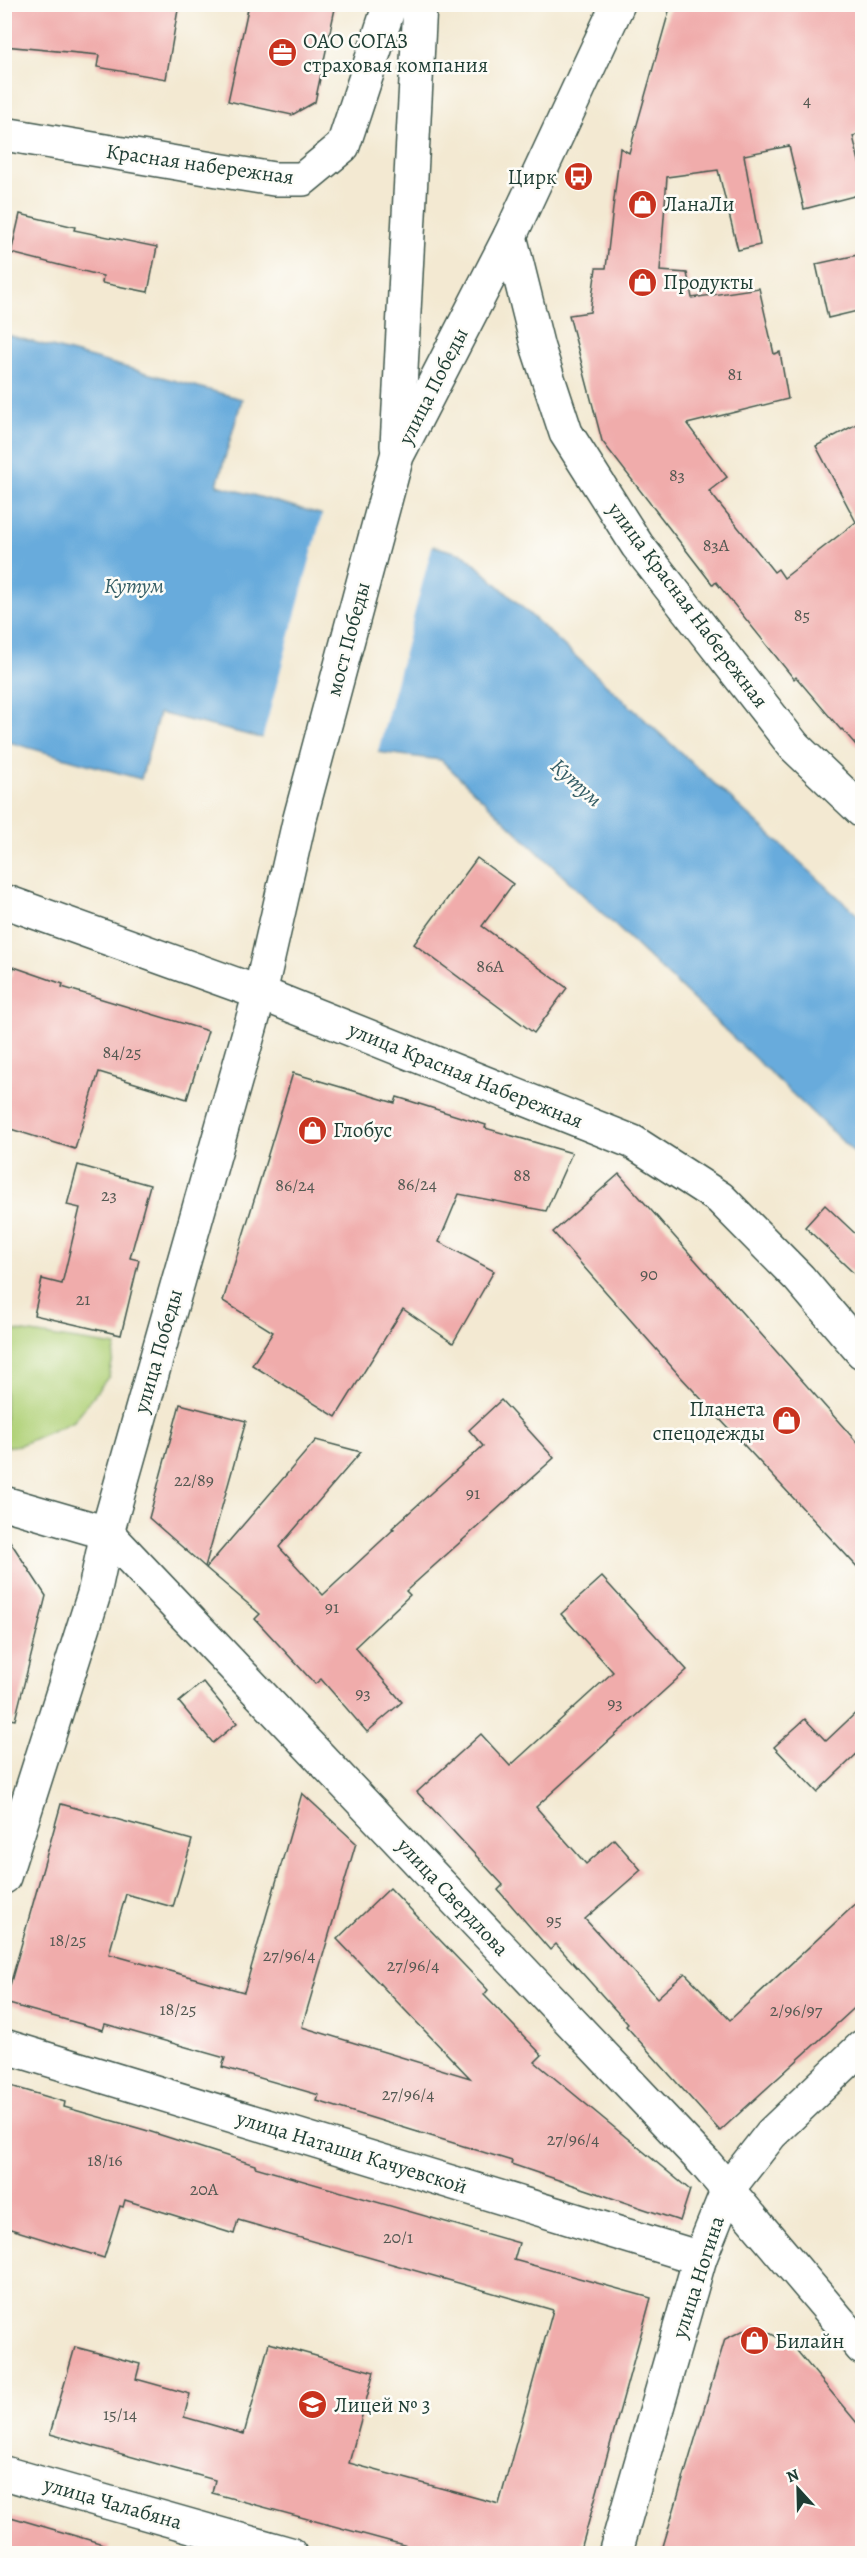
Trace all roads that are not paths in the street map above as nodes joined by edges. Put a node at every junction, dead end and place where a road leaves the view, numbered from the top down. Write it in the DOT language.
graph roads {
  1 [pos="390,4"];
  2 [pos="420,4"];
  3 [pos="618,4"];
  4 [pos="4,134"];
  5 [pos="510,236"];
  6 [pos="397,456"];
  7 [pos="862,811"];
  8 [pos="299,822"];
  9 [pos="4,901"];
  10 [pos="260,993"];
  11 [pos="862,1352"];
  12 [pos="4,1503"];
  13 [pos="107,1533"];
  14 [pos="4,1877"];
  15 [pos="4,2046"];
  16 [pos="862,2047"];
  17 [pos="728,2189"];
  18 [pos="700,2258"];
  19 [pos="862,2348"];
  20 [pos="4,2473"];
  21 [pos="290,2553"];
  22 [pos="615,2553"];
  1 -- 4 [label="main road, Красная набережная"];
  2 -- 6 [label="main road, улица Победы"];
  3 -- 5 [label="main road, улица Победы"];
  5 -- 6 [label="main road, улица Победы"];
  5 -- 7 [label="main road, улица Красная Набережная"];
  6 -- 8 [label="main road, мост Победы"];
  8 -- 10 [label="main road, улица Победы"];
  9 -- 10 [label="main road, улица Красная Набережная"];
  10 -- 11 [label="main road, улица Красная Набережная"];
  10 -- 13 [label="main road, улица Победы"];
  12 -- 13 [label="main road"];
  13 -- 14 [label="main road, улица Победы"];
  13 -- 17 [label="main road, улица Свердлова"];
  15 -- 18 [label="main road, улица Наташи Качуевской"];
  16 -- 17 [label="main road, улица Ногина"];
  17 -- 18 [label="main road, улица Ногина"];
  17 -- 19 [label="main road, улица Свердлова"];
  18 -- 22 [label="main road, улица Ногина"];
  20 -- 21 [label="main road, улица Чалабяна"];
}
